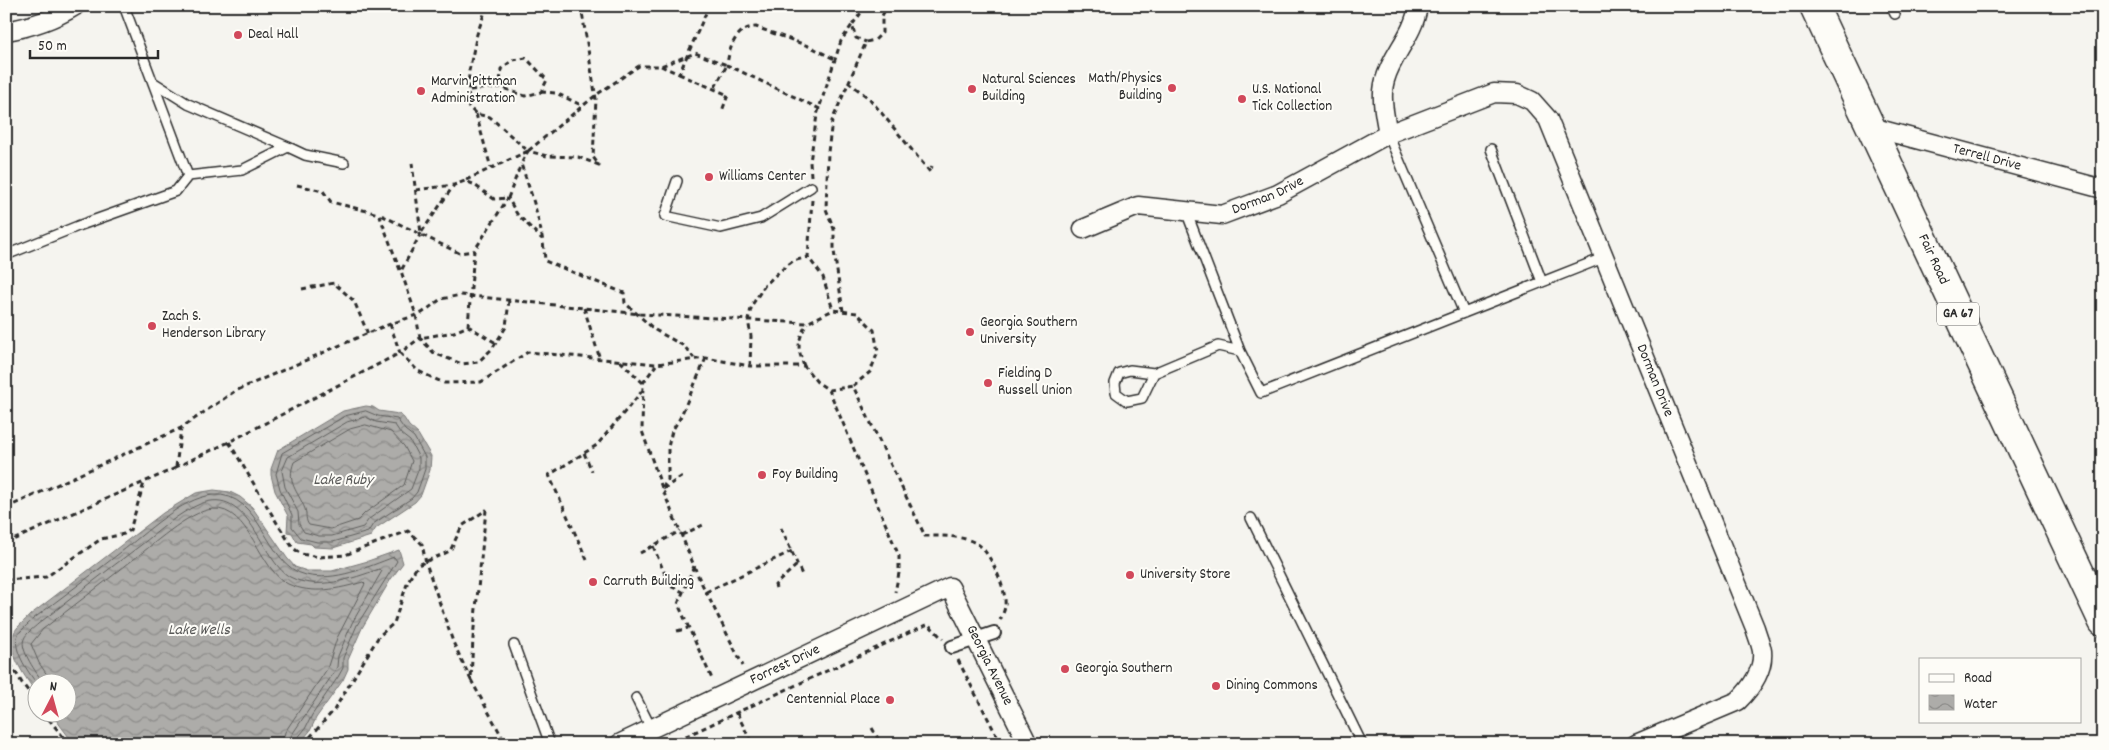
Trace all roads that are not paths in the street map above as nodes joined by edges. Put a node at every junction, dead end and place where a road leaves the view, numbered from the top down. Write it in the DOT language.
graph roads {
  1 [pos="75,6"];
  2 [pos="124,6"];
  3 [pos="1418,6"];
  4 [pos="1814,6"];
  5 [pos="6,31"];
  6 [pos="153,82"];
  7 [pos="1871,127"];
  8 [pos="1388,134"];
  9 [pos="288,147"];
  10 [pos="1491,149"];
  11 [pos="344,164"];
  12 [pos="188,176"];
  13 [pos="678,181"];
  14 [pos="811,187"];
  15 [pos="2103,189"];
  16 [pos="1186,211"];
  17 [pos="1083,229"];
  18 [pos="6,255"];
  19 [pos="1603,258"];
  20 [pos="1542,282"];
  21 [pos="1464,313"];
  22 [pos="1240,351"];
  23 [pos="1154,373"];
  24 [pos="1251,518"];
  25 [pos="950,587"];
  26 [pos="2103,622"];
  27 [pos="994,633"];
  28 [pos="976,639"];
  29 [pos="514,645"];
  30 [pos="952,647"];
  31 [pos="636,698"];
  32 [pos="651,728"];
  33 [pos="550,744"];
  34 [pos="619,744"];
  35 [pos="1028,744"];
  36 [pos="1362,744"];
  37 [pos="1636,744"];
  1 -- 5 [label="street"];
  2 -- 6 [label="lane"];
  3 -- 8 [label="street"];
  4 -- 7 [label="main road, Fair Road / GA 67"];
  6 -- 9 [label="lane"];
  6 -- 12 [label="lane"];
  7 -- 15 [label="street, Terrell Drive"];
  7 -- 26 [label="main road, Fair Road / GA 67"];
  8 -- 16 [label="street, Dorman Drive"];
  8 -- 19 [label="street, Dorman Drive"];
  8 -- 21 [label="lane"];
  9 -- 11 [label="lane"];
  9 -- 12 [label="lane"];
  10 -- 20 [label="lane"];
  12 -- 18 [label="lane"];
  13 -- 14 [label="lane"];
  16 -- 17 [label="street, Dorman Drive"];
  16 -- 22 [label="lane"];
  19 -- 20 [label="lane"];
  19 -- 37 [label="street, Dorman Drive"];
  20 -- 21 [label="lane"];
  21 -- 22 [label="lane"];
  22 -- 23 [label="lane"];
  23 -- 23 [label="lane"];
  24 -- 36 [label="lane"];
  25 -- 28 [label="street, Georgia Avenue"];
  25 -- 32 [label="street, Forrest Drive"];
  27 -- 28 [label="street"];
  28 -- 30 [label="street"];
  28 -- 35 [label="street, Georgia Avenue"];
  29 -- 33 [label="lane"];
  31 -- 32 [label="lane"];
  32 -- 34 [label="street, Forrest Drive"];
}
